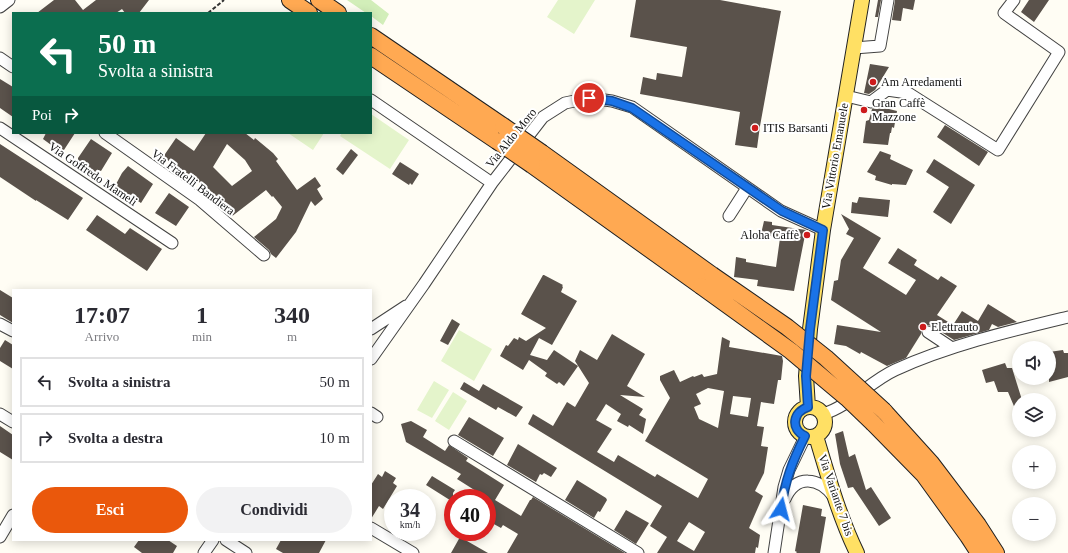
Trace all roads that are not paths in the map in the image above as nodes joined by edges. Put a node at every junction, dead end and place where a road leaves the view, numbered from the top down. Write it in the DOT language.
graph roads {
  1 [pos="9,0"];
  2 [pos="290,0"];
  3 [pos="319,0"];
  4 [pos="862,0"];
  5 [pos="888,0"];
  6 [pos="1014,0"];
  7 [pos="0,6"];
  8 [pos="308,12"];
  9 [pos="337,12"];
  10 [pos="372,37"];
  11 [pos="854,48"];
  12 [pos="372,57"];
  13 [pos="0,58"];
  14 [pos="12,66"];
  15 [pos="846,96"];
  16 [pos="372,101"];
  17 [pos="0,128"];
  18 [pos="106,134"];
  19 [pos="537,159"];
  20 [pos="492,183"];
  21 [pos="747,188"];
  22 [pos="729,216"];
  23 [pos="823,230"];
  24 [pos="172,243"];
  25 [pos="264,255"];
  26 [pos="412,302"];
  27 [pos="1068,316"];
  28 [pos="0,324"];
  29 [pos="372,328"];
  30 [pos="12,330"];
  31 [pos="928,332"];
  32 [pos="952,348"];
  33 [pos="372,358"];
  34 [pos="808,407"];
  35 [pos="0,414"];
  36 [pos="823,414"];
  37 [pos="879,417"];
  38 [pos="12,421"];
  39 [pos="810,436"];
  40 [pos="454,441"];
  41 [pos="836,500"];
  42 [pos="781,509"];
  43 [pos="12,517"];
  44 [pos="372,529"];
  45 [pos="0,537"];
  46 [pos="212,541"];
  47 [pos="228,541"];
  48 [pos="399,550"];
  49 [pos="204,553"];
  50 [pos="246,553"];
  51 [pos="413,553"];
  52 [pos="638,553"];
  53 [pos="774,553"];
  54 [pos="857,553"];
  55 [pos="979,553"];
  56 [pos="996,553"];
  1 -- 7 [label="street"];
  2 -- 8 [label="highway"];
  3 -- 9 [label="highway"];
  4 -- 11 [label="main road, Via Vittorio Emanuele"];
  5 -- 11 [label="street"];
  6 -- 15 [label="street"];
  10 -- 19 [label="highway, bridge"];
  11 -- 15 [label="main road, Via Vittorio Emanuele"];
  12 -- 19 [label="highway, bridge"];
  13 -- 14 [label="street"];
  15 -- 23 [label="main road, Via Vittorio Emanuele"];
  16 -- 20 [label="street"];
  17 -- 24 [label="street, Via Goffredo Mameli"];
  18 -- 25 [label="street, Via Fratelli Bandiera"];
  19 -- 37 [label="highway, bridge"];
  20 -- 21 [label="street, Via Aldo Moro"];
  20 -- 26 [label="street, Via Aldo Moro"];
  21 -- 22 [label="street"];
  21 -- 23 [label="street, Via Aldo Moro"];
  23 -- 34 [label="main road, Via Vittorio Emanuele"];
  26 -- 29 [label="street, Via Aldo Moro"];
  26 -- 33 [label="street, Via Aldo Moro"];
  27 -- 32 [label="street"];
  28 -- 30 [label="street"];
  31 -- 32 [label="street"];
  32 -- 36 [label="street"];
  34 -- 36 [label="main road"];
  34 -- 39 [label="main road"];
  35 -- 38 [label="street"];
  36 -- 39 [label="main road"];
  37 -- 55 [label="highway"];
  37 -- 56 [label="highway"];
  39 -- 41 [label="main road, Via Variante 7 bis"];
  39 -- 42 [label="street"];
  40 -- 52 [label="street"];
  41 -- 42 [label="street"];
  41 -- 54 [label="main road, Via Variante 7 bis"];
  42 -- 53 [label="street"];
  43 -- 45 [label="street"];
  44 -- 48 [label="street"];
  46 -- 49 [label="street"];
  47 -- 50 [label="street"];
  48 -- 51 [label="street"];
}
